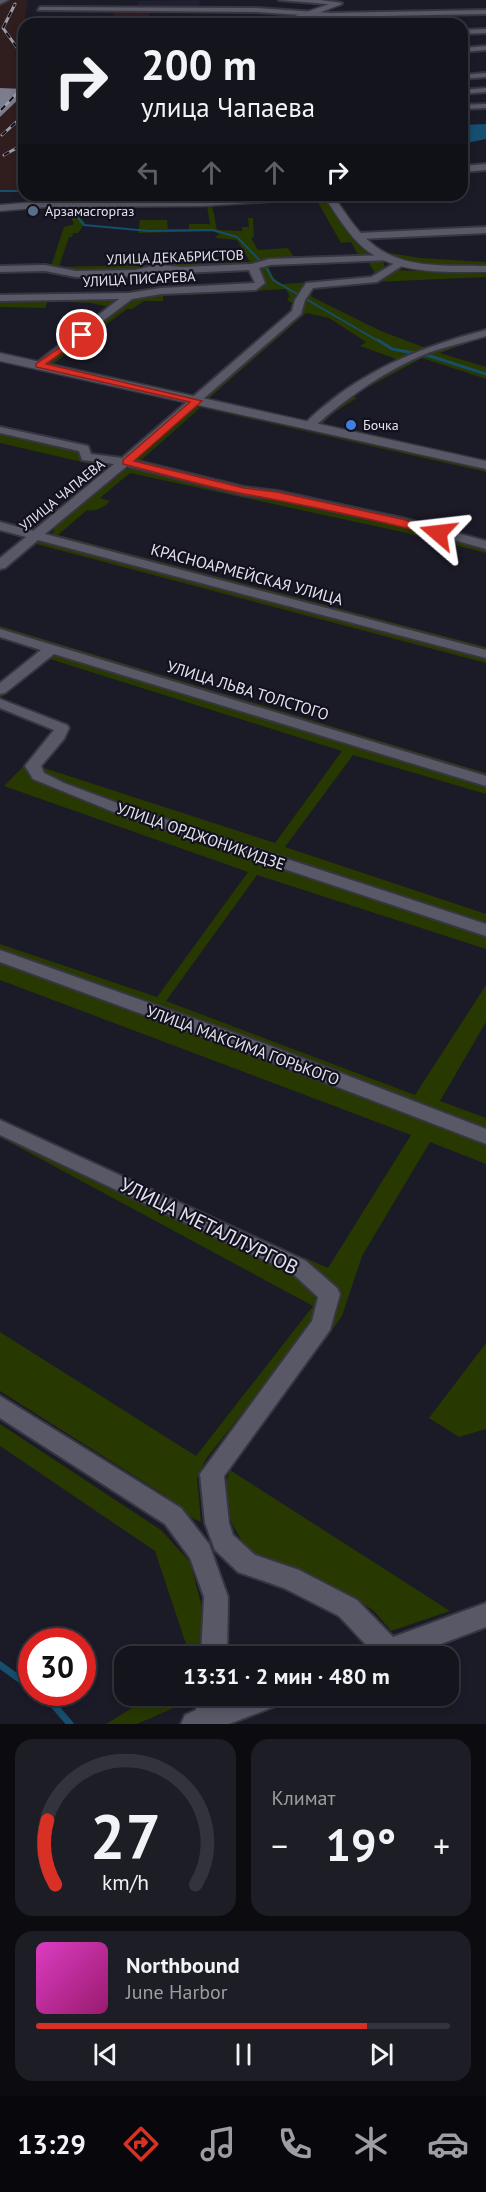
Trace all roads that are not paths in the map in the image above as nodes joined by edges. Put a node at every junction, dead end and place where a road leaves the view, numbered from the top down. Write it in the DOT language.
graph roads {
  1 [pos="5,0"];
  2 [pos="272,0"];
  3 [pos="0,2"];
  4 [pos="340,2"];
  5 [pos="451,3"];
  6 [pos="40,9"];
  7 [pos="486,12"];
  8 [pos="313,14"];
  9 [pos="456,14"];
  10 [pos="331,15"];
  11 [pos="299,18"];
  12 [pos="331,18"];
  13 [pos="486,31"];
  14 [pos="468,32"];
  15 [pos="486,48"];
  16 [pos="468,50"];
  17 [pos="486,75"];
  18 [pos="468,76"];
  19 [pos="486,90"];
  20 [pos="468,92"];
  21 [pos="486,106"];
  22 [pos="468,107"];
  23 [pos="486,167"];
  24 [pos="468,168"];
  25 [pos="234,201"];
  26 [pos="332,201"];
  27 [pos="0,208"];
  28 [pos="486,230"];
  29 [pos="359,236"];
  30 [pos="387,258"];
  31 [pos="403,262"];
  32 [pos="254,267"];
  33 [pos="0,269"];
  34 [pos="486,269"];
  35 [pos="129,296"];
  36 [pos="0,298"];
  37 [pos="486,333"];
  38 [pos="0,357"];
  39 [pos="39,366"];
  40 [pos="195,401"];
  41 [pos="309,426"];
  42 [pos="0,430"];
  43 [pos="127,462"];
  44 [pos="486,465"];
  45 [pos="0,526"];
  46 [pos="37,535"];
  47 [pos="486,545"];
  48 [pos="0,565"];
  49 [pos="0,633"];
  50 [pos="51,649"];
  51 [pos="486,654"];
  52 [pos="0,690"];
  53 [pos="0,703"];
  54 [pos="486,781"];
  55 [pos="486,930"];
  56 [pos="0,956"];
  57 [pos="0,1127"];
  58 [pos="486,1137"];
  59 [pos="0,1406"];
  60 [pos="224,1542"];
  61 [pos="200,1551"];
  62 [pos="486,1615"];
  63 [pos="214,1646"];
  64 [pos="376,1646"];
  65 [pos="403,1646"];
  66 [pos="230,1706"];
  67 [pos="204,1713"];
  1 -- 3 [label="street"];
  2 -- 4 [label="street"];
  4 -- 8 [label="street"];
  4 -- 10 [label="street"];
  5 -- 9 [label="street"];
  6 -- 8 [label="street"];
  7 -- 9 [label="street"];
  8 -- 10 [label="street"];
  8 -- 11 [label="street"];
  9 -- 10 [label="street"];
  10 -- 12 [label="street"];
  13 -- 14 [label="street"];
  15 -- 16 [label="street"];
  17 -- 18 [label="street"];
  19 -- 20 [label="street"];
  21 -- 22 [label="street"];
  23 -- 24 [label="street"];
  25 -- 27 [label="street"];
  26 -- 29 [label="street"];
  28 -- 29 [label="street"];
  29 -- 30 [label="street"];
  30 -- 31 [label="street"];
  30 -- 32 [label="street, УЛИЦА ДЕКАБРИСТОВ"];
  31 -- 34 [label="street"];
  31 -- 40 [label="street, УЛИЦА ЧАПАЕВА"];
  32 -- 33 [label="street, УЛИЦА ДЕКАБРИСТОВ"];
  32 -- 35 [label="street, УЛИЦА ПИСАРЕВА"];
  35 -- 36 [label="street, УЛИЦА ПИСАРЕВА"];
  35 -- 39 [label="street"];
  37 -- 41 [label="street"];
  38 -- 39 [label="street"];
  39 -- 40 [label="street"];
  40 -- 41 [label="street"];
  40 -- 43 [label="street, УЛИЦА ЧАПАЕВА"];
  41 -- 44 [label="street"];
  42 -- 43 [label="street"];
  43 -- 46 [label="street, УЛИЦА ЧАПАЕВА"];
  43 -- 47 [label="street"];
  45 -- 46 [label="street, КРАСНОАРМЕЙСКАЯ УЛИЦА"];
  46 -- 48 [label="street, УЛИЦА ЧАПАЕВА"];
  46 -- 51 [label="street, КРАСНОАРМЕЙСКАЯ УЛИЦА"];
  49 -- 50 [label="street, УЛИЦА ЛЬВА ТОЛСТОГО"];
  50 -- 52 [label="street"];
  50 -- 54 [label="street, УЛИЦА ЛЬВА ТОЛСТОГО"];
  53 -- 55 [label="street, УЛИЦА ОРДЖОНИКИДЗЕ"];
  56 -- 58 [label="street, УЛИЦА МАКСИМА ГОРЬКОГО"];
  57 -- 60 [label="street, УЛИЦА МЕТАЛЛУРГОВ"];
  59 -- 61 [label="street"];
  60 -- 61 [label="street"];
  60 -- 64 [label="street"];
  61 -- 63 [label="street"];
  62 -- 65 [label="street"];
  66 -- 67 [label="street"];
}
